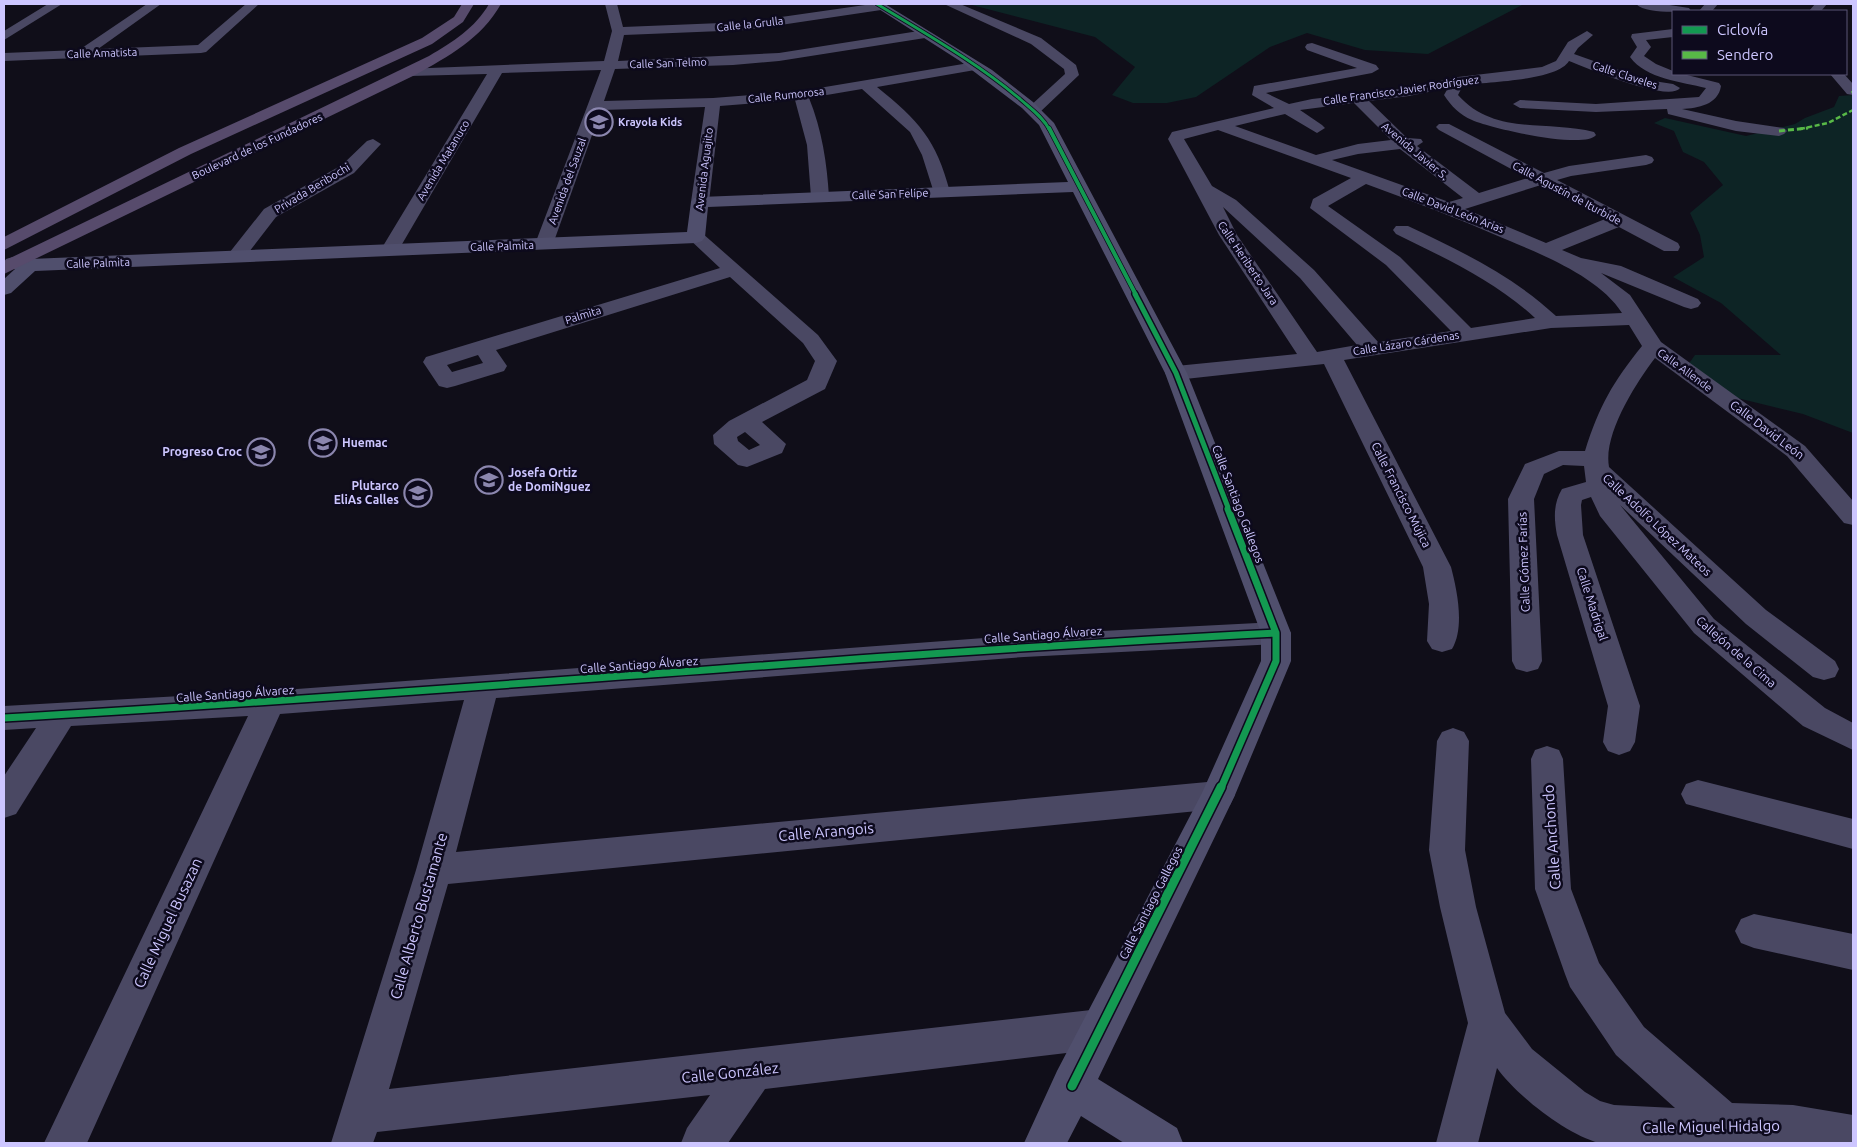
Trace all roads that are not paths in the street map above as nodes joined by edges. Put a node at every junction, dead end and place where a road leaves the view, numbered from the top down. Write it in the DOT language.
graph roads {
  1 [pos="56,4"];
  2 [pos="156,4"];
  3 [pos="253,4"];
  4 [pos="468,4"];
  5 [pos="494,4"];
  6 [pos="611,4"];
  7 [pos="950,4"];
  8 [pos="1642,4"];
  9 [pos="879,5"];
  10 [pos="1679,10"];
  11 [pos="618,31"];
  12 [pos="1672,33"];
  13 [pos="925,34"];
  14 [pos="1587,35"];
  15 [pos="4,36"];
  16 [pos="1312,47"];
  17 [pos="82,54"];
  18 [pos="1567,56"];
  19 [pos="4,57"];
  20 [pos="610,65"];
  21 [pos="975,66"];
  22 [pos="497,69"];
  23 [pos="410,72"];
  24 [pos="1672,74"];
  25 [pos="1674,75"];
  26 [pos="1838,75"];
  27 [pos="1458,81"];
  28 [pos="866,84"];
  29 [pos="1714,89"];
  30 [pos="1852,91"];
  31 [pos="801,95"];
  32 [pos="1358,98"];
  33 [pos="713,102"];
  34 [pos="1520,104"];
  35 [pos="1652,105"];
  36 [pos="594,106"];
  37 [pos="1286,108"];
  38 [pos="1034,110"];
  39 [pos="1218,125"];
  40 [pos="1444,127"];
  41 [pos="1317,128"];
  42 [pos="1779,131"];
  43 [pos="1588,136"];
  44 [pos="1463,137"];
  45 [pos="1176,139"];
  46 [pos="1404,143"];
  47 [pos="373,144"];
  48 [pos="1315,160"];
  49 [pos="1646,160"];
  50 [pos="1366,177"];
  51 [pos="1540,178"];
  52 [pos="1080,187"];
  53 [pos="1205,189"];
  54 [pos="941,192"];
  55 [pos="820,197"];
  56 [pos="1476,199"];
  57 [pos="700,202"];
  58 [pos="1450,208"];
  59 [pos="1619,220"];
  60 [pos="1402,230"];
  61 [pos="696,237"];
  62 [pos="4,244"];
  63 [pos="544,244"];
  64 [pos="1671,247"];
  65 [pos="1548,249"];
  66 [pos="390,251"];
  67 [pos="235,257"];
  68 [pos="1574,262"];
  69 [pos="16,266"];
  70 [pos="733,270"];
  71 [pos="4,289"];
  72 [pos="1691,303"];
  73 [pos="1636,319"];
  74 [pos="1551,322"];
  75 [pos="1465,334"];
  76 [pos="1654,346"];
  77 [pos="1372,349"];
  78 [pos="1321,357"];
  79 [pos="434,362"];
  80 [pos="1176,373"];
  81 [pos="1717,393"];
  82 [pos="741,423"];
  83 [pos="1596,471"];
  84 [pos="1853,517"];
  85 [pos="1276,633"];
  86 [pos="1442,641"];
  87 [pos="1527,661"];
  88 [pos="1824,670"];
  89 [pos="483,688"];
  90 [pos="270,704"];
  91 [pos="61,716"];
  92 [pos="4,718"];
  93 [pos="1853,737"];
  94 [pos="1453,742"];
  95 [pos="1619,742"];
  96 [pos="1547,759"];
  97 [pos="1698,794"];
  98 [pos="1218,795"];
  99 [pos="4,804"];
  100 [pos="1853,834"];
  101 [pos="434,870"];
  102 [pos="1754,931"];
  103 [pos="1853,952"];
  104 [pos="1488,1023"];
  105 [pos="1100,1029"];
  106 [pos="754,1070"];
  107 [pos="1072,1086"];
  108 [pos="1724,1124"];
  109 [pos="356,1128"];
  110 [pos="1853,1136"];
  111 [pos="65,1143"];
  112 [pos="702,1143"];
  113 [pos="1045,1143"];
  114 [pos="1162,1143"];
  115 [pos="1457,1143"];
  1 -- 15 [label="street"];
  2 -- 17 [label="street"];
  3 -- 17 [label="street, Calle Amatista"];
  4 -- 62 [label="main road"];
  5 -- 23 [label="main road, Boulevard de los Fundadores"];
  6 -- 11 [label="street, Avenida del Sauzal"];
  7 -- 38 [label="street"];
  8 -- 10 [label="street"];
  9 -- 11 [label="street, Calle la Grulla"];
  9 -- 13 [label="street, Calle Santiago Gallegos"];
  11 -- 20 [label="street, Avenida del Sauzal"];
  12 -- 24 [label="street"];
  13 -- 20 [label="street, Calle San Telmo"];
  13 -- 21 [label="street, Calle Santiago Gallegos"];
  14 -- 18 [label="street, Calle Francisco Javier Rodríguez"];
  16 -- 37 [label="street"];
  17 -- 19 [label="street, Calle Amatista"];
  18 -- 27 [label="street, Calle Francisco Javier Rodríguez"];
  18 -- 29 [label="street, Calle Claveles"];
  20 -- 22 [label="street, Calle San Telmo"];
  20 -- 36 [label="street, Avenida del Sauzal"];
  21 -- 28 [label="street, Calle Rumorosa"];
  21 -- 38 [label="street, Calle Santiago Gallegos"];
  22 -- 23 [label="street, Calle San Telmo"];
  22 -- 66 [label="street, Avenida Matanuco"];
  23 -- 69 [label="main road, Boulevard de los Fundadores"];
  25 -- 29 [label="street"];
  26 -- 30 [label="street"];
  27 -- 32 [label="street, Calle Francisco Javier Rodríguez"];
  27 -- 43 [label="street"];
  28 -- 31 [label="street, Calle Rumorosa"];
  28 -- 54 [label="street"];
  29 -- 35 [label="street"];
  31 -- 33 [label="street, Calle Rumorosa"];
  31 -- 55 [label="street"];
  32 -- 37 [label="street, Calle Francisco Javier Rodríguez"];
  32 -- 46 [label="street, Avenida Javier S."];
  33 -- 36 [label="street, Calle Rumorosa"];
  33 -- 57 [label="street, Avenida Aguajito"];
  34 -- 35 [label="street"];
  35 -- 42 [label="street"];
  36 -- 63 [label="street, Avenida del Sauzal"];
  37 -- 39 [label="street, Calle Francisco Javier Rodríguez"];
  37 -- 41 [label="street"];
  38 -- 52 [label="street, Calle Santiago Gallegos"];
  39 -- 45 [label="street, Calle Francisco Javier Rodríguez"];
  39 -- 48 [label="street, Calle David León Arias"];
  40 -- 44 [label="street, Calle Agustín de Iturbide"];
  44 -- 46 [label="street"];
  44 -- 51 [label="street, Calle Agustín de Iturbide"];
  45 -- 53 [label="street, Calle Heriberto Jara"];
  46 -- 48 [label="street"];
  46 -- 56 [label="street, Avenida Javier S."];
  47 -- 67 [label="street, Privada Beribochi"];
  48 -- 50 [label="street, Calle David León Arias"];
  49 -- 51 [label="street"];
  50 -- 58 [label="street, Calle David León Arias"];
  50 -- 75 [label="street"];
  51 -- 56 [label="street"];
  51 -- 59 [label="street, Calle Agustín de Iturbide"];
  52 -- 54 [label="street, Calle San Felipe"];
  52 -- 80 [label="street, Calle Santiago Gallegos"];
  53 -- 77 [label="street"];
  53 -- 78 [label="street, Calle Heriberto Jara"];
  54 -- 55 [label="street, Calle San Felipe"];
  55 -- 57 [label="street, Calle San Felipe"];
  56 -- 58 [label="street"];
  57 -- 61 [label="street, Avenida Aguajito"];
  58 -- 65 [label="street, Calle David León Arias"];
  59 -- 64 [label="street, Calle Agustín de Iturbide"];
  59 -- 65 [label="street"];
  60 -- 74 [label="street"];
  61 -- 63 [label="street, Calle Palmita"];
  61 -- 70 [label="street"];
  63 -- 66 [label="street, Calle Palmita"];
  65 -- 68 [label="street, Calle David León Arias"];
  66 -- 67 [label="street, Calle Palmita"];
  67 -- 69 [label="street, Calle Palmita"];
  68 -- 72 [label="street"];
  68 -- 73 [label="street, Calle David León Arias"];
  69 -- 71 [label="street"];
  70 -- 79 [label="street, Palmita"];
  70 -- 82 [label="street"];
  73 -- 74 [label="street, Calle Lázaro Cárdenas"];
  73 -- 76 [label="street, Calle David León Arias"];
  74 -- 75 [label="street, Calle Lázaro Cárdenas"];
  75 -- 77 [label="street, Calle Lázaro Cárdenas"];
  76 -- 81 [label="street, Calle Allende"];
  76 -- 83 [label="street, Calle Adolfo López Mateos"];
  77 -- 78 [label="street, Calle Lázaro Cárdenas"];
  78 -- 80 [label="street, Calle Lázaro Cárdenas"];
  78 -- 86 [label="street, Calle Francisco Mújica"];
  80 -- 85 [label="street, Calle Santiago Gallegos"];
  81 -- 84 [label="street, Calle David León"];
  83 -- 87 [label="street, Calle Gómez Farías"];
  83 -- 88 [label="street, Calle Adolfo López Mateos"];
  83 -- 93 [label="street, Callejón de la Cima"];
  83 -- 95 [label="street, Calle Madrigal"];
  85 -- 89 [label="street, Calle Santiago Álvarez"];
  85 -- 98 [label="street, Calle Santiago Gallegos"];
  89 -- 90 [label="street, Calle Santiago Álvarez"];
  89 -- 101 [label="street, Calle Alberto Bustamante"];
  90 -- 91 [label="street, Calle Santiago Álvarez"];
  90 -- 111 [label="street, Calle Miguel Busazan"];
  91 -- 92 [label="street, Calle Santiago Álvarez"];
  91 -- 99 [label="street"];
  94 -- 104 [label="street"];
  96 -- 108 [label="street, Calle Anchondo"];
  97 -- 100 [label="street"];
  98 -- 101 [label="street, Calle Arangois"];
  98 -- 105 [label="street, Calle Santiago Gallegos"];
  101 -- 109 [label="street, Calle Alberto Bustamante"];
  102 -- 103 [label="street"];
  104 -- 108 [label="street, Calle Miguel Hidalgo"];
  104 -- 115 [label="street"];
  105 -- 106 [label="street, Calle González"];
  105 -- 107 [label="street, Calle Santiago Gallegos"];
  106 -- 109 [label="street, Calle González"];
  106 -- 112 [label="street"];
  107 -- 113 [label="street, Calle Santiago Gallegos"];
  107 -- 114 [label="street"];
  108 -- 110 [label="street, Calle Miguel Hidalgo"];
}
